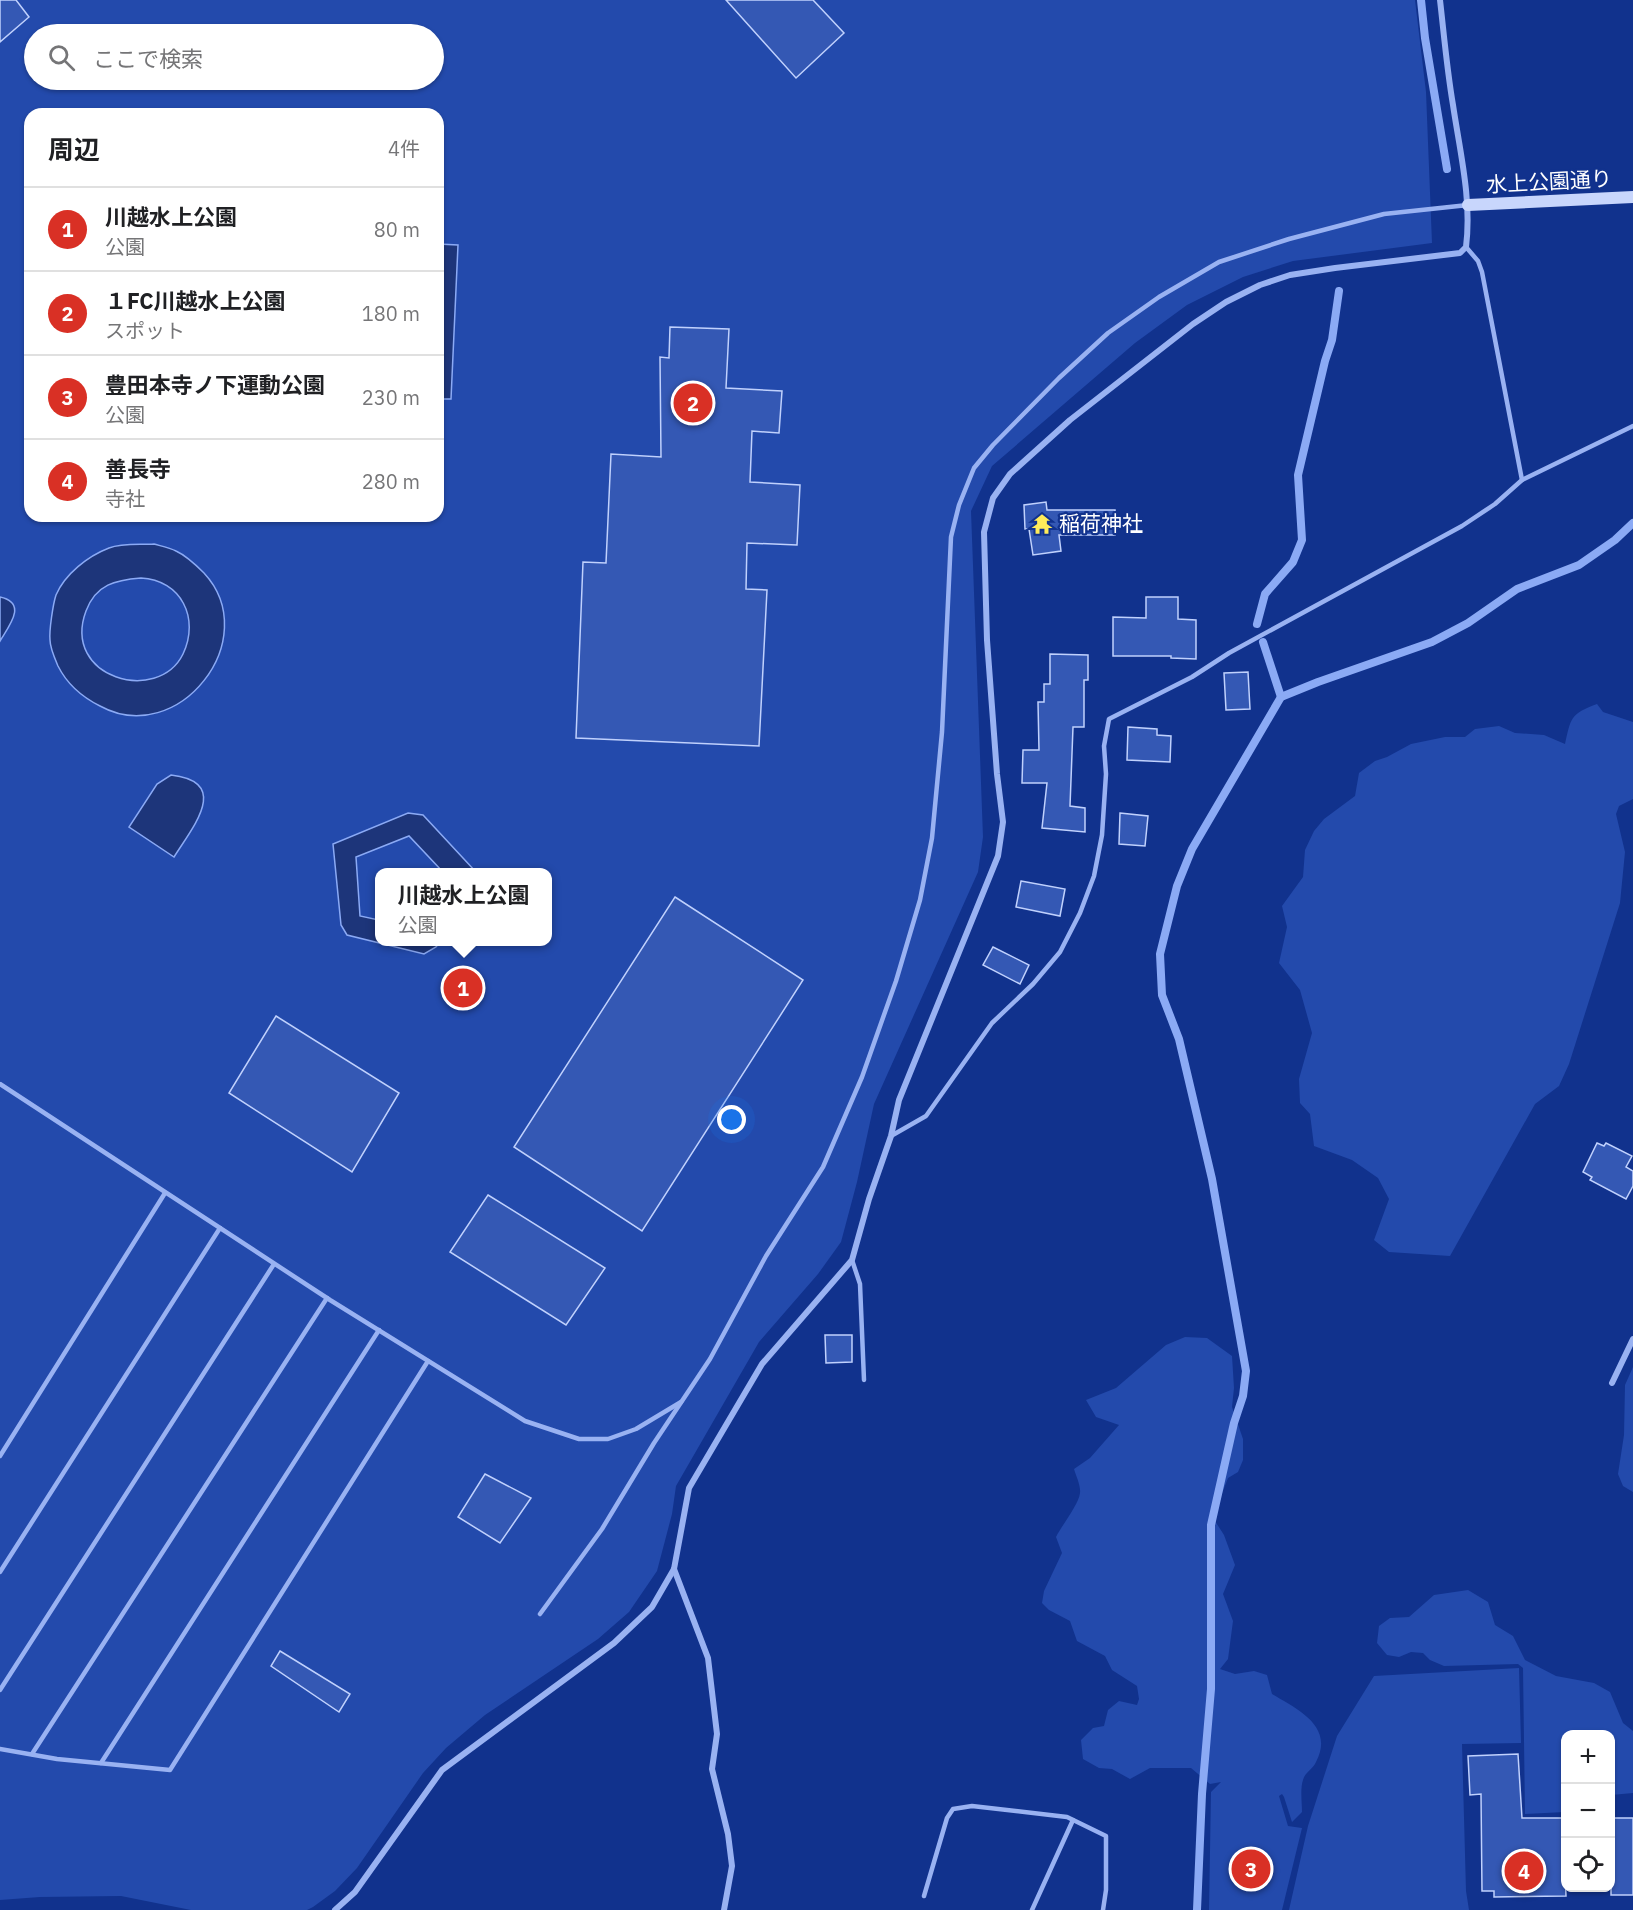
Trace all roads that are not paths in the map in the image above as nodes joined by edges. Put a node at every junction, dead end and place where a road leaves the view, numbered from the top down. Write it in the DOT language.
graph roads {
  1 [pos="1440,0"];
  2 [pos="1633,197"];
  3 [pos="1468,205"];
  4 [pos="1466,247"];
  5 [pos="1633,426"];
  6 [pos="1522,480"];
  7 [pos="0,1084"];
  8 [pos="891,1136"];
  9 [pos="165,1193"];
  10 [pos="220,1228"];
  11 [pos="852,1260"];
  12 [pos="274,1264"];
  13 [pos="327,1298"];
  14 [pos="379,1330"];
  15 [pos="1633,1339"];
  16 [pos="428,1361"];
  17 [pos="864,1380"];
  18 [pos="1612,1383"];
  19 [pos="683,1401"];
  20 [pos="0,1456"];
  21 [pos="674,1569"];
  22 [pos="0,1572"];
  23 [pos="540,1614"];
  24 [pos="0,1690"];
  25 [pos="0,1749"];
  26 [pos="32,1754"];
  27 [pos="101,1763"];
  28 [pos="1073,1820"];
  29 [pos="924,1896"];
  30 [pos="335,1910"];
  31 [pos="724,1910"];
  32 [pos="1032,1910"];
  33 [pos="1103,1910"];
  1 -- 3 [label="street"];
  2 -- 3 [label="street, 水上公園通り"];
  3 -- 4 [label="street"];
  3 -- 19 [label="lane"];
  4 -- 6 [label="lane"];
  4 -- 8 [label="street"];
  5 -- 6 [label="lane"];
  6 -- 8 [label="lane"];
  7 -- 9 [label="lane"];
  8 -- 11 [label="street"];
  9 -- 10 [label="lane"];
  9 -- 20 [label="lane"];
  10 -- 12 [label="lane"];
  10 -- 22 [label="lane"];
  11 -- 17 [label="lane"];
  11 -- 21 [label="street"];
  12 -- 13 [label="lane"];
  12 -- 24 [label="lane"];
  13 -- 14 [label="lane"];
  13 -- 26 [label="lane"];
  14 -- 16 [label="lane"];
  14 -- 27 [label="lane"];
  15 -- 18 [label="street"];
  16 -- 19 [label="lane"];
  16 -- 27 [label="lane"];
  19 -- 23 [label="lane"];
  21 -- 30 [label="street"];
  21 -- 31 [label="street"];
  25 -- 26 [label="lane"];
  26 -- 27 [label="lane"];
  28 -- 29 [label="lane"];
  28 -- 32 [label="lane"];
  28 -- 33 [label="lane"];
}
